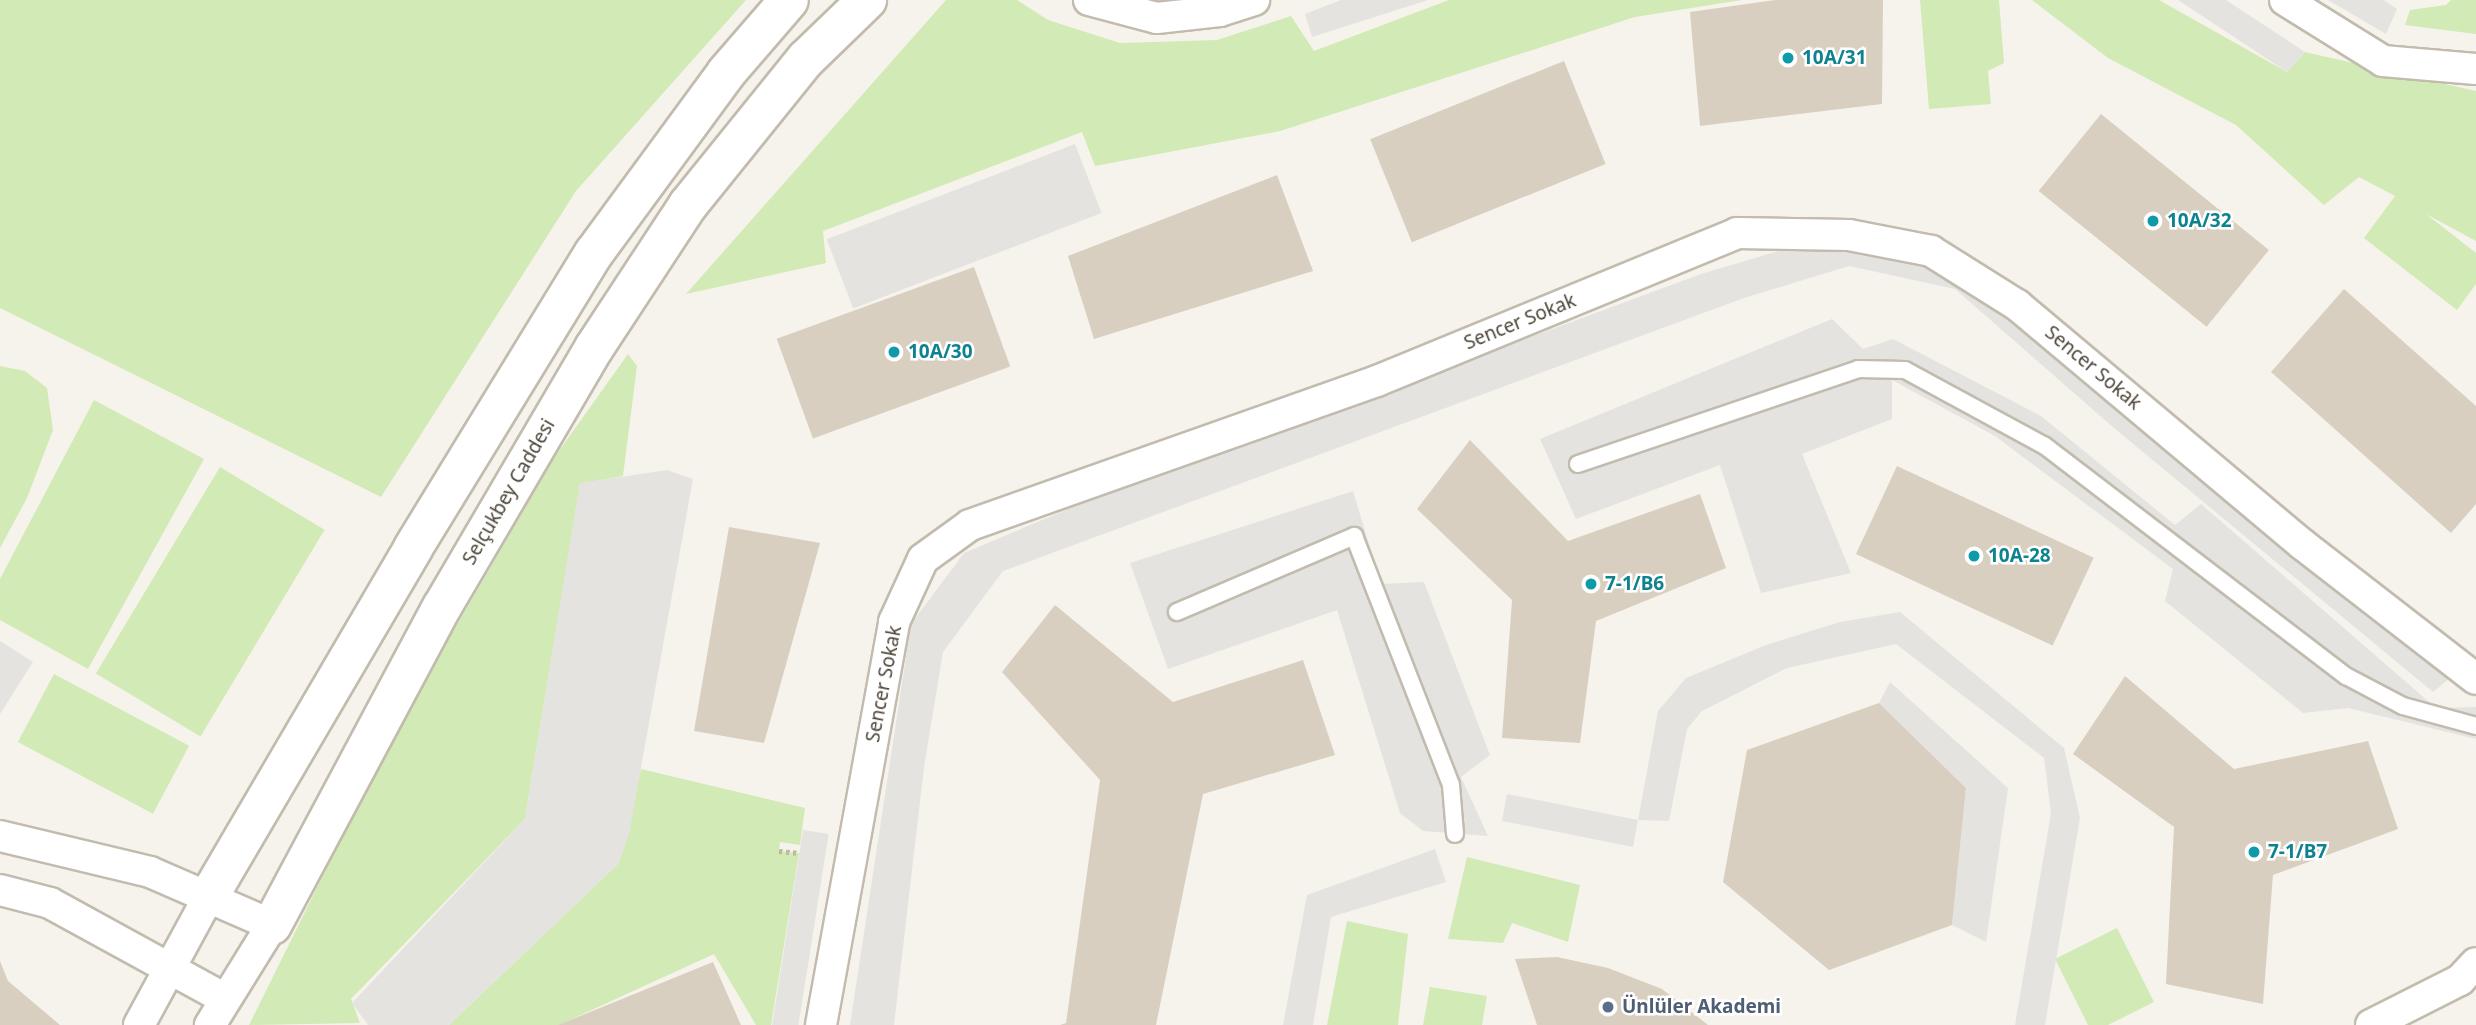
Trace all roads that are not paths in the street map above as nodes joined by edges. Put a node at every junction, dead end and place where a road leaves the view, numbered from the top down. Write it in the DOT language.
graph roads {
  1 [pos="789,0"];
  2 [pos="867,0"];
  3 [pos="1089,0"];
  4 [pos="1254,0"];
  5 [pos="2285,0"];
  6 [pos="2476,69"];
  7 [pos="1578,464"];
  8 [pos="1177,612"];
  9 [pos="2476,679"];
  10 [pos="2476,726"];
  11 [pos="1455,834"];
  12 [pos="0,836"];
  13 [pos="0,890"];
  14 [pos="208,898"];
  15 [pos="272,925"];
  16 [pos="2476,963"];
  17 [pos="168,971"];
  18 [pos="225,999"];
  19 [pos="139,1025"];
  20 [pos="210,1025"];
  21 [pos="821,1025"];
  22 [pos="2371,1025"];
  1 -- 14 [label="street"];
  2 -- 15 [label="street, Selçukbey Caddesi"];
  3 -- 4 [label="street"];
  5 -- 6 [label="street"];
  7 -- 10 [label="lane"];
  8 -- 11 [label="lane"];
  9 -- 21 [label="street, Sencer Sokak"];
  12 -- 14 [label="street"];
  13 -- 17 [label="street"];
  14 -- 15 [label="street"];
  14 -- 17 [label="street"];
  15 -- 18 [label="street, Selçukbey Caddesi"];
  16 -- 22 [label="street"];
  17 -- 18 [label="street"];
  17 -- 19 [label="street"];
  18 -- 20 [label="street, Selçukbey Caddesi"];
}
